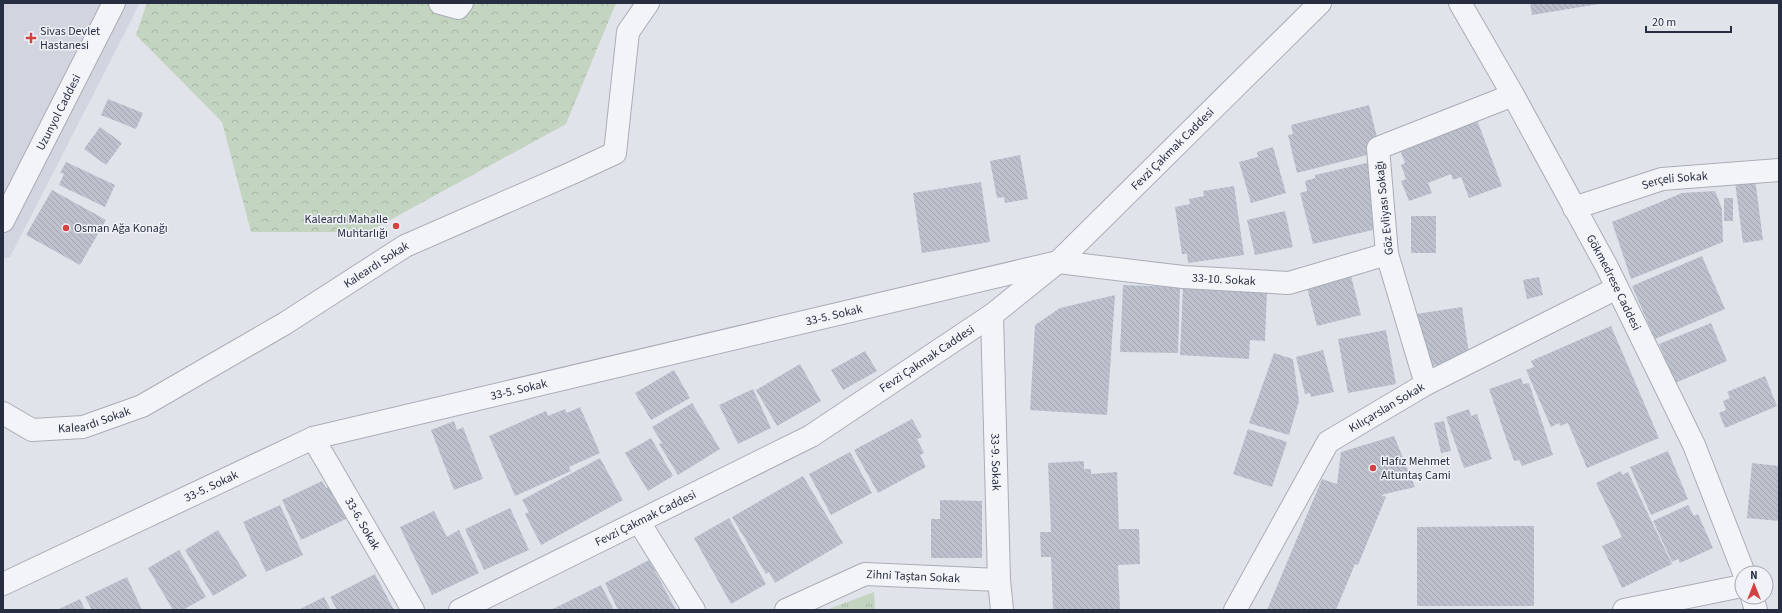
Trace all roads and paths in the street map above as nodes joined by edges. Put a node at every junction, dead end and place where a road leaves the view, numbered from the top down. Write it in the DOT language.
graph roads {
  1 [pos="114,3"];
  2 [pos="440,3"];
  3 [pos="462,3"];
  4 [pos="648,3"];
  5 [pos="1320,3"];
  6 [pos="1460,3"];
  7 [pos="1513,95"];
  8 [pos="1779,170"];
  9 [pos="1574,208"];
  10 [pos="3,221"];
  11 [pos="1387,254"];
  12 [pos="1058,262"];
  13 [pos="1617,288"];
  14 [pos="992,314"];
  15 [pos="1426,384"];
  16 [pos="3,413"];
  17 [pos="313,438"];
  18 [pos="639,522"];
  19 [pos="1741,565"];
  20 [pos="999,580"];
  21 [pos="3,584"];
  22 [pos="1734,588"];
  23 [pos="413,610"];
  24 [pos="460,610"];
  25 [pos="694,610"];
  26 [pos="786,610"];
  27 [pos="1002,610"];
  28 [pos="1235,610"];
  29 [pos="1624,610"];
  1 -- 10 [label="street, Uzunyol Caddesi"];
  2 -- 3 [label="street"];
  4 -- 16 [label="street, Kaleardı Sokak"];
  5 -- 12 [label="street, Fevzi Çakmak Caddesi"];
  6 -- 7 [label="street, Gökmedrese Caddesi"];
  7 -- 9 [label="street, Gökmedrese Caddesi"];
  7 -- 11 [label="street, Göz Evliyası Sokağı"];
  8 -- 9 [label="street, Serçeli Sokak"];
  9 -- 13 [label="street, Gökmedrese Caddesi"];
  11 -- 12 [label="street, 33-10. Sokak"];
  11 -- 15 [label="street, Göz Evliyası Sokağı"];
  12 -- 14 [label="street, Fevzi Çakmak Caddesi"];
  12 -- 17 [label="street, 33-5. Sokak"];
  13 -- 15 [label="street, Kılıçarslan Sokak"];
  13 -- 19 [label="street, Gökmedrese Caddesi"];
  14 -- 18 [label="street, Fevzi Çakmak Caddesi"];
  14 -- 20 [label="street, 33-9. Sokak"];
  15 -- 28 [label="street, Kılıçarslan Sokak"];
  17 -- 21 [label="street, 33-5. Sokak"];
  17 -- 23 [label="street, 33-6. Sokak"];
  18 -- 24 [label="street, Fevzi Çakmak Caddesi"];
  18 -- 25 [label="street"];
  20 -- 26 [label="street, Zihni Taştan Sokak"];
  20 -- 27 [label="street, 33-9. Sokak"];
  22 -- 29 [label="street"];
}
